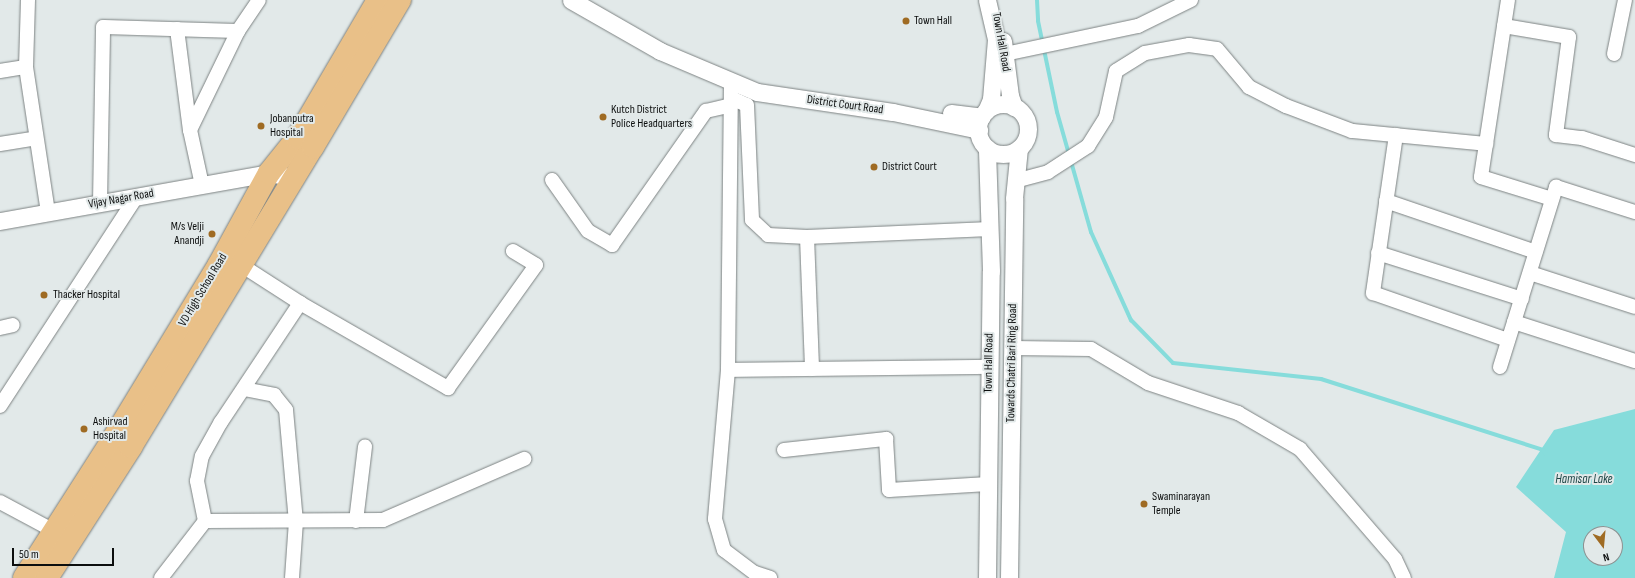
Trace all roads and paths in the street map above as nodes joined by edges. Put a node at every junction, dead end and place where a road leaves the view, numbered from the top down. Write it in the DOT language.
graph roads {
  1 [pos="28,0"];
  2 [pos="259,0"];
  3 [pos="378,0"];
  4 [pos="400,0"];
  5 [pos="571,0"];
  6 [pos="987,0"];
  7 [pos="994,0"];
  8 [pos="1191,0"];
  9 [pos="1508,0"];
  10 [pos="1625,0"];
  11 [pos="1504,26"];
  12 [pos="177,29"];
  13 [pos="238,31"];
  14 [pos="1005,54"];
  15 [pos="1614,54"];
  16 [pos="26,68"];
  17 [pos="0,71"];
  18 [pos="714,75"];
  19 [pos="731,95"];
  20 [pos="1014,106"];
  21 [pos="982,120"];
  22 [pos="190,130"];
  23 [pos="1396,135"];
  24 [pos="36,138"];
  25 [pos="0,144"];
  26 [pos="1486,144"];
  27 [pos="987,148"];
  28 [pos="1019,148"];
  29 [pos="1635,154"];
  30 [pos="294,178"];
  31 [pos="552,180"];
  32 [pos="257,181"];
  33 [pos="1015,181"];
  34 [pos="202,185"];
  35 [pos="136,197"];
  36 [pos="282,197"];
  37 [pos="1552,199"];
  38 [pos="1386,201"];
  39 [pos="100,203"];
  40 [pos="48,212"];
  41 [pos="1635,212"];
  42 [pos="0,221"];
  43 [pos="990,229"];
  44 [pos="807,237"];
  45 [pos="513,251"];
  46 [pos="1536,252"];
  47 [pos="1378,253"];
  48 [pos="241,265"];
  49 [pos="1530,273"];
  50 [pos="1522,299"];
  51 [pos="300,303"];
  52 [pos="1635,307"];
  53 [pos="1514,322"];
  54 [pos="1508,340"];
  55 [pos="1012,348"];
  56 [pos="1635,360"];
  57 [pos="989,367"];
  58 [pos="1500,368"];
  59 [pos="812,369"];
  60 [pos="728,370"];
  61 [pos="244,389"];
  62 [pos="5,392"];
  63 [pos="0,406"];
  64 [pos="365,447"];
  65 [pos="784,450"];
  66 [pos="524,459"];
  67 [pos="988,484"];
  68 [pos="0,502"];
  69 [pos="205,521"];
  70 [pos="296,521"];
  71 [pos="356,521"];
  72 [pos="54,531"];
  73 [pos="24,578"];
  74 [pos="47,578"];
  75 [pos="161,578"];
  76 [pos="292,578"];
  77 [pos="770,578"];
  78 [pos="987,578"];
  79 [pos="1009,578"];
  80 [pos="1404,578"];
  1 -- 16 [label="street"];
  2 -- 13 [label="street"];
  3 -- 32 [label="main road, VD High School Road"];
  4 -- 30 [label="main road, VD High School Road"];
  5 -- 18 [label="street, District Court Road"];
  6 -- 21 [label="street, Town Hall Road"];
  7 -- 14 [label="street, Town Hall Road"];
  8 -- 14 [label="street"];
  9 -- 11 [label="street"];
  10 -- 15 [label="street"];
  11 -- 26 [label="street"];
  11 -- 29 [label="street"];
  12 -- 13 [label="street"];
  12 -- 22 [label="street"];
  12 -- 39 [label="street"];
  13 -- 22 [label="street"];
  14 -- 20 [label="street, Town Hall Road"];
  16 -- 17 [label="street"];
  16 -- 24 [label="street"];
  18 -- 19 [label="street, District Court Road"];
  18 -- 21 [label="street, District Court Road"];
  19 -- 21 [label="street, District Court Road"];
  19 -- 31 [label="street"];
  19 -- 44 [label="street"];
  19 -- 60 [label="street"];
  20 -- 21 [label="street"];
  20 -- 28 [label="street"];
  21 -- 27 [label="street"];
  22 -- 34 [label="street"];
  23 -- 26 [label="street"];
  23 -- 33 [label="street"];
  23 -- 38 [label="street"];
  24 -- 25 [label="street"];
  24 -- 40 [label="street"];
  26 -- 37 [label="street"];
  27 -- 28 [label="street"];
  27 -- 43 [label="street, Town Hall Road"];
  28 -- 33 [label="street, Towards Chatri Bari Ring Road"];
  30 -- 32 [label="street, Vijay Nagar Road"];
  30 -- 36 [label="main road, VD High School Road"];
  32 -- 34 [label="street, Vijay Nagar Road"];
  32 -- 36 [label="street, Vijay Nagar Road"];
  32 -- 72 [label="main road, VD High School Road"];
  33 -- 55 [label="street, Towards Chatri Bari Ring Road"];
  34 -- 35 [label="street, Vijay Nagar Road"];
  35 -- 39 [label="street, Vijay Nagar Road"];
  35 -- 62 [label="street"];
  36 -- 48 [label="main road, VD High School Road"];
  37 -- 41 [label="street"];
  37 -- 46 [label="street"];
  38 -- 46 [label="street"];
  38 -- 47 [label="street"];
  39 -- 40 [label="street, Vijay Nagar Road"];
  40 -- 42 [label="street, Vijay Nagar Road"];
  43 -- 44 [label="street"];
  43 -- 57 [label="street, Town Hall Road"];
  44 -- 59 [label="street"];
  45 -- 51 [label="street"];
  46 -- 49 [label="street"];
  47 -- 50 [label="street"];
  47 -- 54 [label="street"];
  48 -- 51 [label="street"];
  48 -- 74 [label="main road, VD High School Road"];
  49 -- 50 [label="street"];
  49 -- 52 [label="street"];
  50 -- 53 [label="street"];
  51 -- 61 [label="street"];
  53 -- 54 [label="street"];
  53 -- 56 [label="street"];
  54 -- 58 [label="street"];
  55 -- 79 [label="street, Towards Chatri Bari Ring Road"];
  55 -- 80 [label="street"];
  57 -- 59 [label="street"];
  57 -- 67 [label="street, Town Hall Road"];
  59 -- 60 [label="street"];
  60 -- 77 [label="street"];
  61 -- 69 [label="street"];
  61 -- 70 [label="street"];
  62 -- 63 [label="street"];
  64 -- 71 [label="street"];
  65 -- 67 [label="street"];
  66 -- 71 [label="street"];
  67 -- 78 [label="street, Town Hall Road"];
  68 -- 72 [label="street"];
  69 -- 70 [label="street"];
  69 -- 75 [label="street"];
  70 -- 71 [label="street"];
  70 -- 76 [label="street"];
  72 -- 73 [label="main road, VD High School Road"];
}
